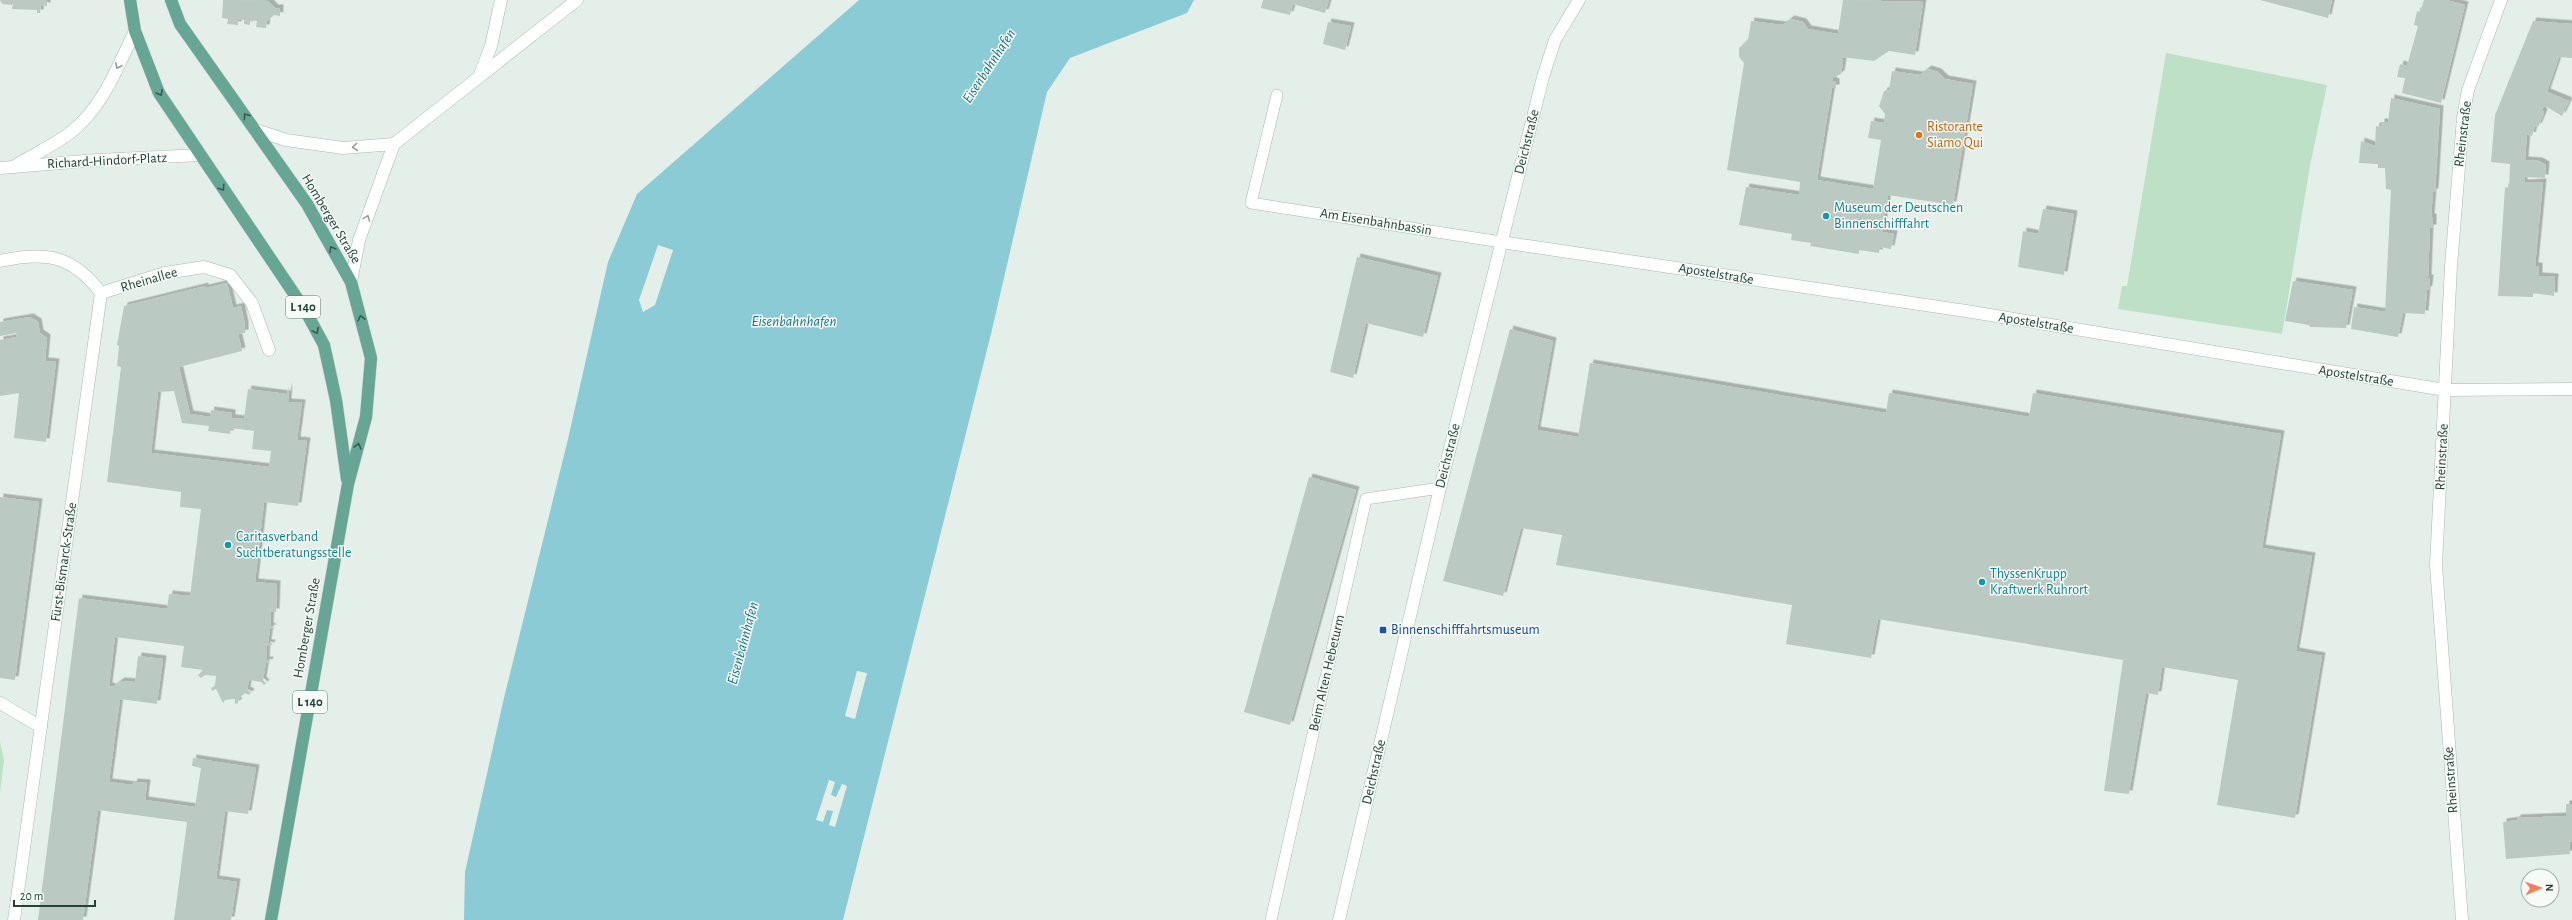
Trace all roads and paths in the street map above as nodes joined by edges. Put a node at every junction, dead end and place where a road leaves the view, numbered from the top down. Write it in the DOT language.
graph roads {
  1 [pos="130,0"];
  2 [pos="170,0"];
  3 [pos="501,0"];
  4 [pos="577,0"];
  5 [pos="1579,0"];
  6 [pos="2501,0"];
  7 [pos="135,31"];
  8 [pos="479,77"];
  9 [pos="1277,95"];
  10 [pos="256,130"];
  11 [pos="394,144"];
  12 [pos="200,155"];
  13 [pos="14,166"];
  14 [pos="0,168"];
  15 [pos="1501,242"];
  16 [pos="0,261"];
  17 [pos="351,282"];
  18 [pos="101,294"];
  19 [pos="269,350"];
  20 [pos="2572,389"];
  21 [pos="2445,390"];
  22 [pos="348,484"];
  23 [pos="1440,488"];
  24 [pos="0,703"];
  25 [pos="41,727"];
  26 [pos="14,920"];
  27 [pos="271,920"];
  28 [pos="1271,920"];
  29 [pos="1339,920"];
  30 [pos="2462,920"];
  1 -- 7 [label="main road, Homberger Straße / L 140"];
  10 -- 2 [label="main road, Homberger Straße / L 140, one-way"];
  3 -- 8 [label="street"];
  4 -- 8 [label="street"];
  5 -- 15 [label="street, Deichstraße"];
  6 -- 21 [label="street, Rheinstraße"];
  7 -- 12 [label="main road, Homberger Straße / L 140, one-way"];
  7 -- 13 [label="street, Richard-Hindorf-Platz, one-way"];
  8 -- 11 [label="street"];
  9 -- 15 [label="lane, Am Eisenbahnbassin"];
  11 -- 10 [label="street, one-way"];
  17 -- 10 [label="main road, Homberger Straße / L 140, one-way"];
  17 -- 11 [label="street, one-way"];
  12 -- 13 [label="street, Richard-Hindorf-Platz"];
  12 -- 22 [label="main road, Homberger Straße / L 140, one-way"];
  13 -- 14 [label="street, Richard-Hindorf-Platz"];
  15 -- 21 [label="street, Apostelstraße"];
  15 -- 23 [label="street, Deichstraße"];
  16 -- 18 [label="street"];
  22 -- 17 [label="main road, Homberger Straße / L 140, one-way"];
  18 -- 19 [label="street, Rheinallee"];
  18 -- 25 [label="street, Fürst-Bismarck-Straße"];
  20 -- 21 [label="street, Apostelstraße"];
  21 -- 30 [label="street, Rheinstraße"];
  22 -- 27 [label="main road, Homberger Straße / L 140"];
  23 -- 28 [label="lane, Beim Alten Hebeturm"];
  23 -- 29 [label="street, Deichstraße"];
  24 -- 25 [label="street"];
  25 -- 26 [label="street, Fürst-Bismarck-Straße"];
}
